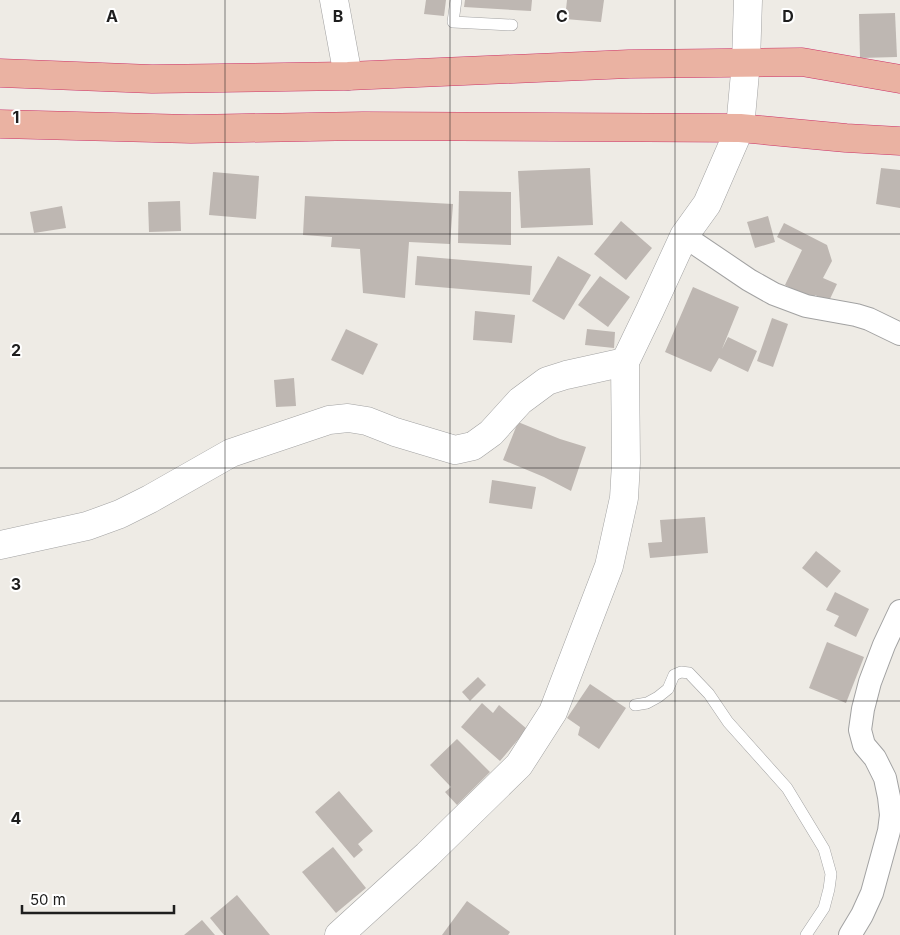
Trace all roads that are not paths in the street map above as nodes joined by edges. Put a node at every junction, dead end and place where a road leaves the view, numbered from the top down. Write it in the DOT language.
graph roads {
  1 [pos="334,0"];
  2 [pos="456,0"];
  3 [pos="748,0"];
  4 [pos="512,25"];
  5 [pos="746,62"];
  6 [pos="0,73"];
  7 [pos="348,76"];
  8 [pos="900,79"];
  9 [pos="0,124"];
  10 [pos="740,128"];
  11 [pos="900,141"];
  12 [pos="684,236"];
  13 [pos="900,334"];
  14 [pos="624,362"];
  15 [pos="0,545"];
  16 [pos="900,611"];
  17 [pos="635,705"];
  18 [pos="339,935"];
  19 [pos="806,935"];
  20 [pos="850,935"];
  1 -- 7 [label="street"];
  2 -- 4 [label="lane"];
  3 -- 5 [label="street"];
  5 -- 7 [label="highway"];
  5 -- 8 [label="highway"];
  5 -- 10 [label="street"];
  6 -- 7 [label="highway"];
  9 -- 10 [label="highway"];
  10 -- 11 [label="highway"];
  10 -- 12 [label="street"];
  12 -- 13 [label="street"];
  12 -- 14 [label="street"];
  14 -- 15 [label="street"];
  14 -- 18 [label="street"];
  16 -- 20 [label="street"];
  17 -- 19 [label="lane"];
}
